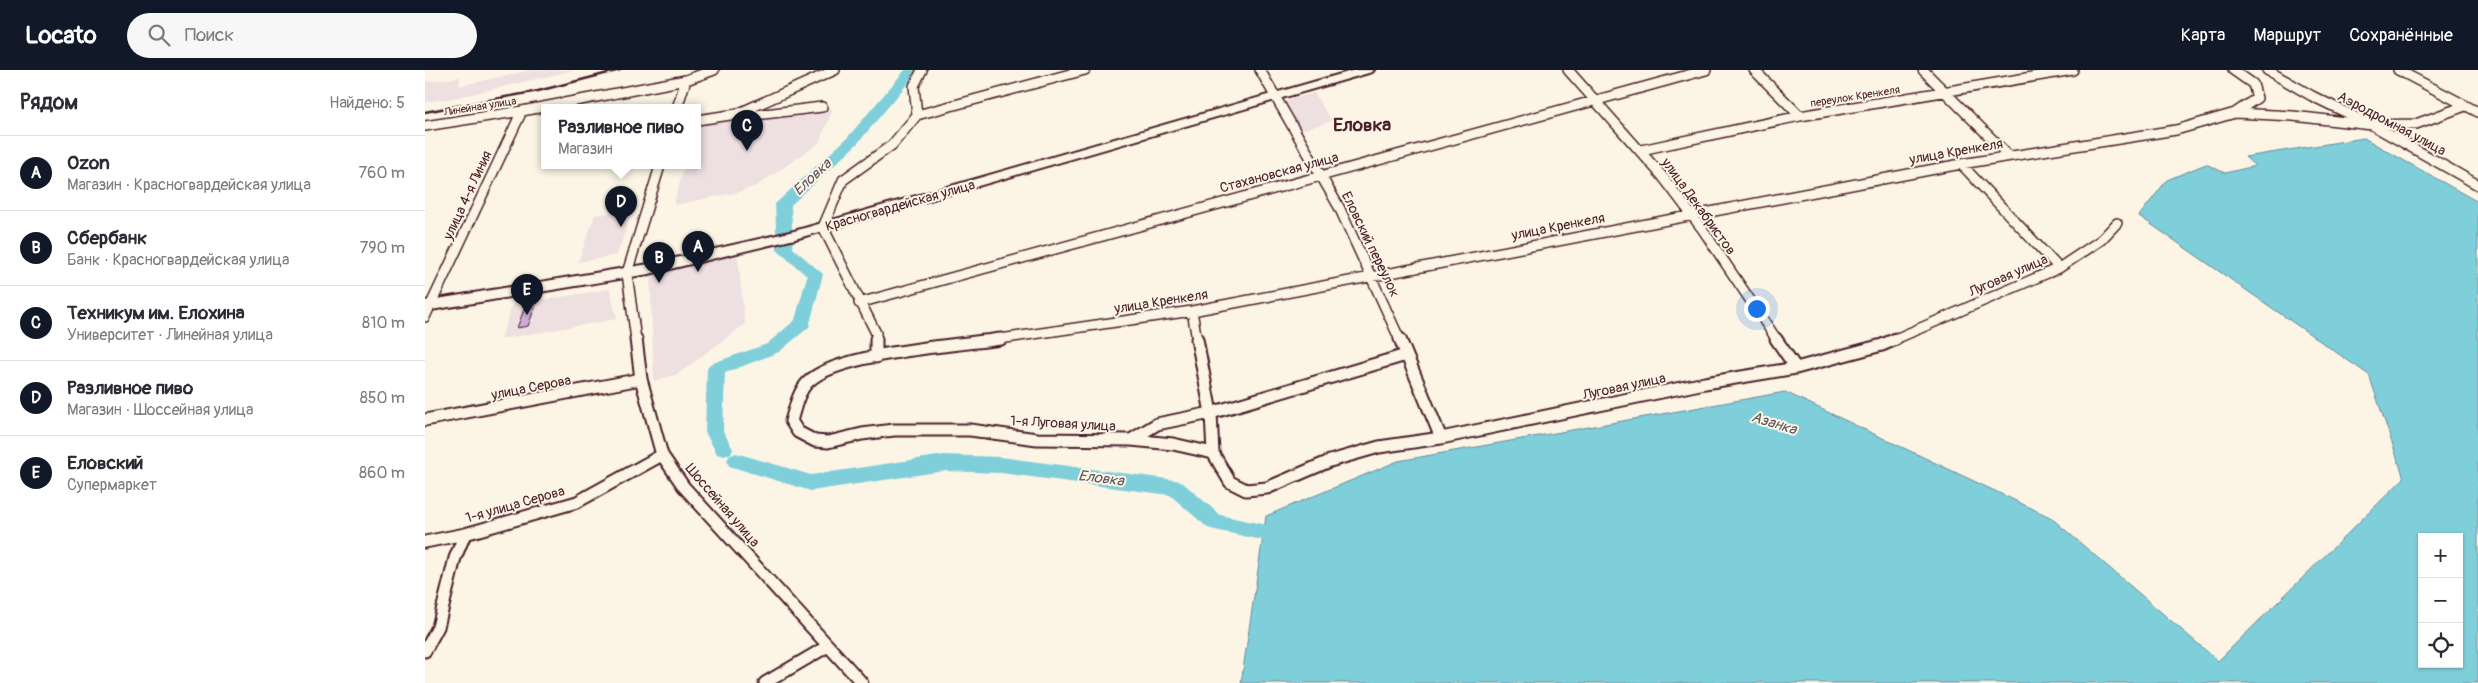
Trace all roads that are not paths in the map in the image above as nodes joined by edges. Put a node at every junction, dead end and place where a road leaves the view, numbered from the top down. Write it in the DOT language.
graph roads {
  1 [pos="714,70"];
  2 [pos="835,70"];
  3 [pos="922,70"];
  4 [pos="1085,70"];
  5 [pos="1261,70"];
  6 [pos="1368,70"];
  7 [pos="1568,70"];
  8 [pos="1707,70"];
  9 [pos="1754,70"];
  10 [pos="1923,70"];
  11 [pos="2073,70"];
  12 [pos="2233,70"];
  13 [pos="2267,70"];
  14 [pos="2398,70"];
  15 [pos="686,80"];
  16 [pos="1946,92"];
  17 [pos="1274,97"];
  18 [pos="1594,102"];
  19 [pos="559,104"];
  20 [pos="678,104"];
  21 [pos="2465,106"];
  22 [pos="541,107"];
  23 [pos="822,107"];
  24 [pos="522,111"];
  25 [pos="2235,112"];
  26 [pos="2478,112"];
  27 [pos="737,114"];
  28 [pos="917,115"];
  29 [pos="1800,116"];
  30 [pos="701,119"];
  31 [pos="2372,125"];
  32 [pos="425,126"];
  33 [pos="1641,150"];
  34 [pos="2008,155"];
  35 [pos="1961,164"];
  36 [pos="658,169"];
  37 [pos="1322,175"];
  38 [pos="2478,185"];
  39 [pos="1691,214"];
  40 [pos="2117,223"];
  41 [pos="823,227"];
  42 [pos="2059,268"];
  43 [pos="627,273"];
  44 [pos="1372,276"];
  45 [pos="859,303"];
  46 [pos="427,310"];
  47 [pos="1192,311"];
  48 [pos="1406,354"];
  49 [pos="876,357"];
  50 [pos="1796,368"];
  51 [pos="641,379"];
  52 [pos="1211,413"];
  53 [pos="425,420"];
  54 [pos="798,432"];
  55 [pos="1441,438"];
  56 [pos="1131,440"];
  57 [pos="1213,453"];
  58 [pos="662,455"];
  59 [pos="465,534"];
  60 [pos="425,542"];
  61 [pos="828,646"];
  62 [pos="425,651"];
  63 [pos="765,683"];
  64 [pos="862,683"];
  1 -- 15 [label="street, Линейная улица"];
  2 -- 27 [label="street"];
  3 -- 28 [label="street"];
  4 -- 28 [label="street"];
  5 -- 17 [label="street, Еловский переулок"];
  6 -- 17 [label="main road, Красногвардейская улица"];
  7 -- 18 [label="street, улица Декабристов"];
  8 -- 18 [label="street, Стахановская улица"];
  9 -- 29 [label="street"];
  10 -- 16 [label="street"];
  11 -- 16 [label="street, переулок Кренкеля"];
  12 -- 25 [label="street"];
  13 -- 31 [label="street, Аэродромная улица"];
  14 -- 21 [label="street"];
  15 -- 19 [label="street, Линейная улица"];
  15 -- 20 [label="street"];
  16 -- 29 [label="street, переулок Кренкеля"];
  16 -- 34 [label="street"];
  17 -- 37 [label="street, Еловский переулок"];
  17 -- 41 [label="main road, Красногвардейская улица"];
  18 -- 33 [label="street, улица Декабристов"];
  18 -- 37 [label="street, Стахановская улица"];
  21 -- 26 [label="street"];
  21 -- 31 [label="street, улица Кренкеля"];
  22 -- 24 [label="street, Линейная улица"];
  23 -- 27 [label="street"];
  24 -- 32 [label="street, Линейная улица"];
  24 -- 46 [label="street, улица 4-я Линия"];
  25 -- 31 [label="street, улица Кренкеля"];
  25 -- 34 [label="street, улица Кренкеля"];
  27 -- 30 [label="street"];
  28 -- 41 [label="street"];
  29 -- 33 [label="street, переулок Кренкеля"];
  31 -- 38 [label="street, Аэродромная улица"];
  33 -- 39 [label="street, улица Декабристов"];
  34 -- 35 [label="street, улица Кренкеля"];
  35 -- 39 [label="street, улица Кренкеля"];
  35 -- 42 [label="street"];
  36 -- 43 [label="street, Шоссейная улица"];
  37 -- 44 [label="street, Еловский переулок"];
  37 -- 45 [label="street, Стахановская улица"];
  39 -- 44 [label="street, улица Кренкеля"];
  39 -- 50 [label="street, улица Декабристов"];
  40 -- 42 [label="street, Луговая улица"];
  41 -- 43 [label="main road, Красногвардейская улица"];
  41 -- 45 [label="street"];
  42 -- 50 [label="street, Луговая улица"];
  43 -- 46 [label="main road, Красногвардейская улица"];
  43 -- 51 [label="street, Шоссейная улица"];
  44 -- 47 [label="street, улица Кренкеля"];
  44 -- 48 [label="street, Еловский переулок"];
  45 -- 49 [label="street"];
  47 -- 49 [label="street, улица Кренкеля"];
  47 -- 52 [label="street"];
  48 -- 52 [label="street, 1-я Луговая улица"];
  48 -- 55 [label="street, Еловский переулок"];
  49 -- 54 [label="street, улица Кренкеля"];
  50 -- 55 [label="street, Луговая улица"];
  51 -- 53 [label="street, улица Серова"];
  51 -- 58 [label="street, Шоссейная улица"];
  52 -- 56 [label="street, 1-я Луговая улица"];
  52 -- 57 [label="street"];
  54 -- 56 [label="street, 1-я Луговая улица"];
  55 -- 57 [label="street, Луговая улица"];
  56 -- 57 [label="street"];
  58 -- 59 [label="street, 1-я улица Серова"];
  58 -- 61 [label="street, Шоссейная улица"];
  59 -- 60 [label="street, 1-я улица Серова"];
  59 -- 62 [label="street"];
  61 -- 63 [label="street"];
  61 -- 64 [label="street, Шоссейная улица"];
}
